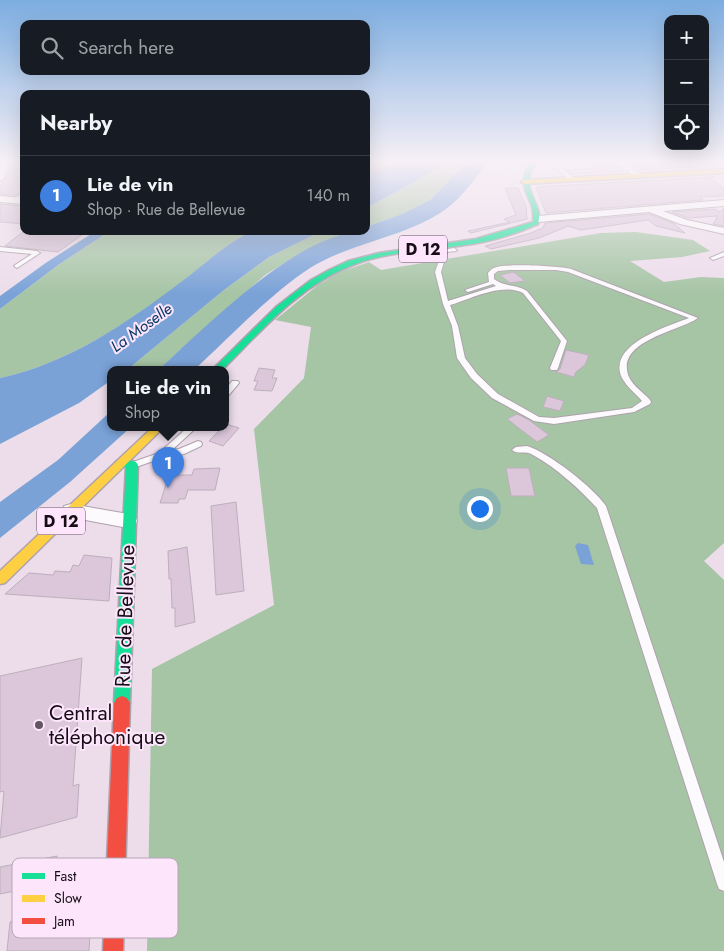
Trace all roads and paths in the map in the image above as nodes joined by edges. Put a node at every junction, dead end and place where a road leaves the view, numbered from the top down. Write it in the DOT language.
graph roads {
  1 [pos="532,205"];
  2 [pos="694,205"];
  3 [pos="649,209"];
  4 [pos="538,219"];
  5 [pos="724,231"];
  6 [pos="476,241"];
  7 [pos="0,249"];
  8 [pos="724,254"];
  9 [pos="713,258"];
  10 [pos="17,266"];
  11 [pos="494,282"];
  12 [pos="501,287"];
  13 [pos="468,290"];
  14 [pos="446,304"];
  15 [pos="221,366"];
  16 [pos="554,368"];
  17 [pos="235,383"];
  18 [pos="229,390"];
  19 [pos="155,431"];
  20 [pos="189,431"];
  21 [pos="198,444"];
  22 [pos="516,450"];
  23 [pos="162,455"];
  24 [pos="127,463"];
  25 [pos="71,510"];
  26 [pos="128,521"];
  27 [pos="0,578"];
  28 [pos="116,858"];
  29 [pos="724,884"];
  30 [pos="113,938"];
  31 [pos="113,951"];
  1 -- 4 [label="main road"];
  2 -- 3 [label="street"];
  3 -- 4 [label="street"];
  3 -- 5 [label="street"];
  4 -- 6 [label="main road, D 12"];
  6 -- 14 [label="lane"];
  6 -- 15 [label="main road, D 12"];
  7 -- 10 [label="lane"];
  8 -- 9 [label="lane"];
  11 -- 12 [label="lane"];
  11 -- 13 [label="lane"];
  11 -- 14 [label="lane"];
  12 -- 14 [label="lane"];
  12 -- 16 [label="lane"];
  17 -- 18 [label="lane"];
  19 -- 24 [label="main road, D 12"];
  20 -- 23 [label="lane"];
  21 -- 23 [label="lane"];
  22 -- 29 [label="lane"];
  23 -- 24 [label="lane"];
  24 -- 25 [label="main road, D 12"];
  24 -- 26 [label="main road, Rue de Bellevue"];
  25 -- 26 [label="street, Rue de Bellevue"];
  25 -- 27 [label="main road, D 12"];
  26 -- 28 [label="main road, Rue de Bellevue"];
  30 -- 31 [label="main road, Rue de Bellevue"];
}
